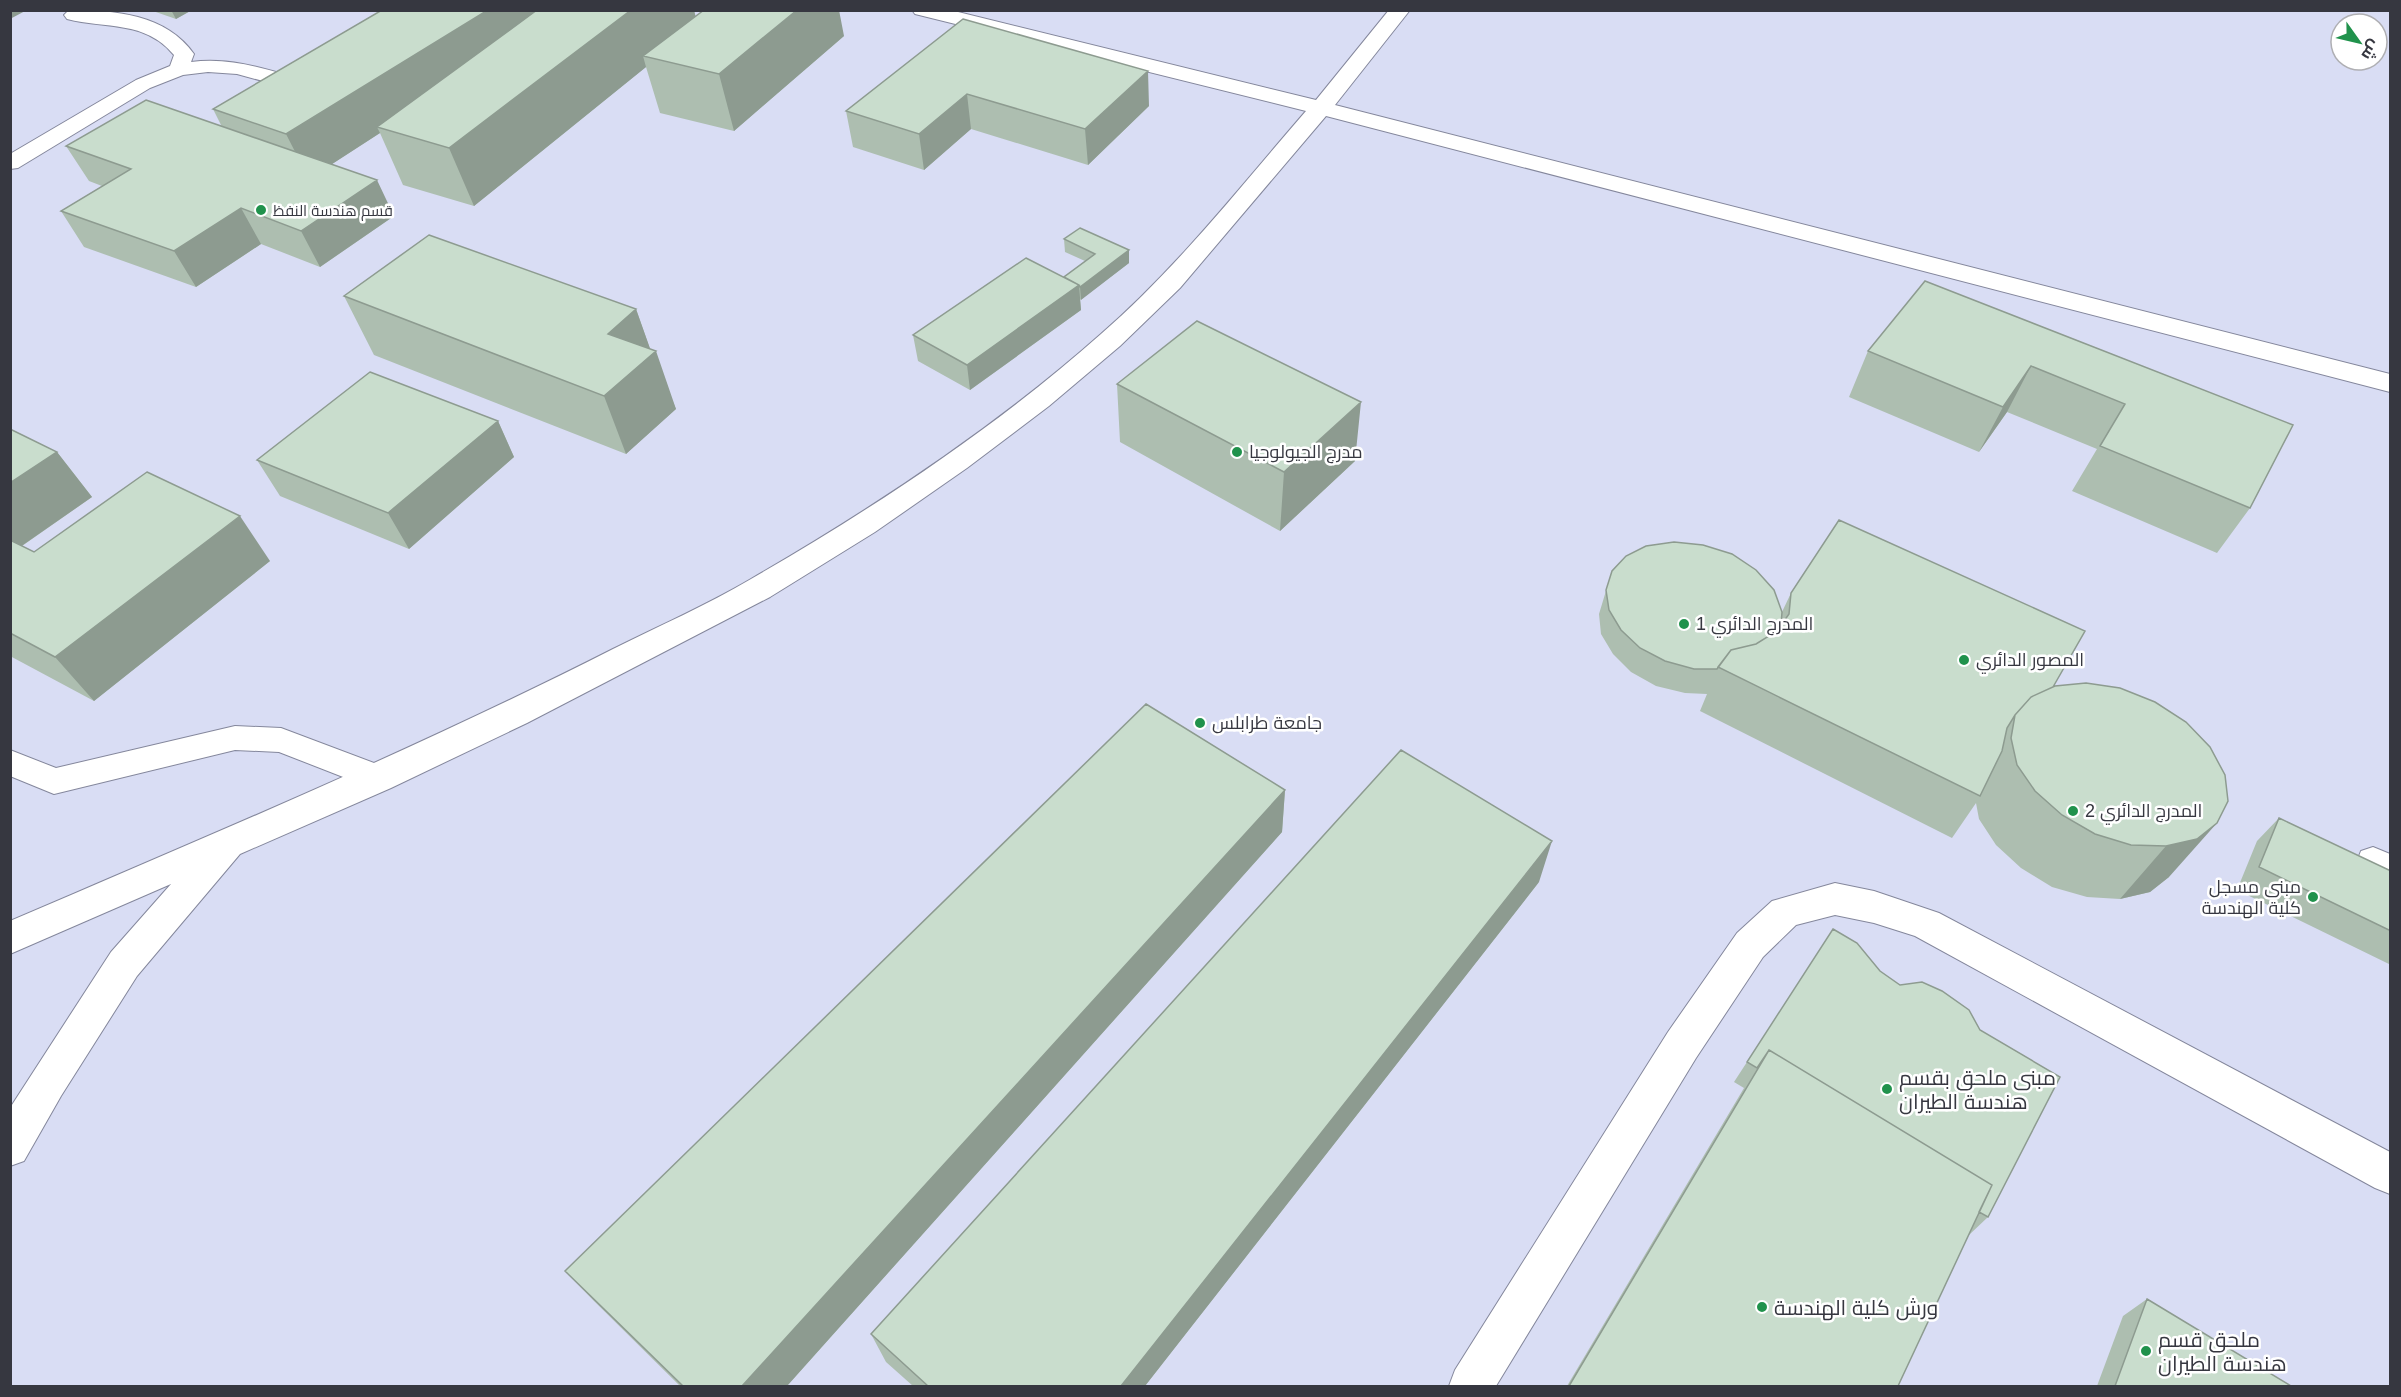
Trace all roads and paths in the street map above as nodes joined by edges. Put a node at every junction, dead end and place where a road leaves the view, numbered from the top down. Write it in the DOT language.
graph roads {
  1 [pos="922,10"];
  2 [pos="1400,10"];
  3 [pos="74,15"];
  4 [pos="179,70"];
  5 [pos="322,91"];
  6 [pos="1321,108"];
  7 [pos="10,163"];
  8 [pos="2391,383"];
  9 [pos="10,762"];
  10 [pos="378,778"];
  11 [pos="230,842"];
  12 [pos="10,938"];
  13 [pos="10,1147"];
  14 [pos="2391,1174"];
  15 [pos="1471,1386"];
  1 -- 6 [label="street"];
  2 -- 6 [label="street"];
  3 -- 4 [label="lane"];
  4 -- 5 [label="lane"];
  4 -- 7 [label="lane"];
  6 -- 8 [label="street"];
  6 -- 10 [label="street"];
  9 -- 10 [label="lane"];
  10 -- 11 [label="street"];
  11 -- 12 [label="street"];
  11 -- 13 [label="street"];
  14 -- 15 [label="street"];
}
